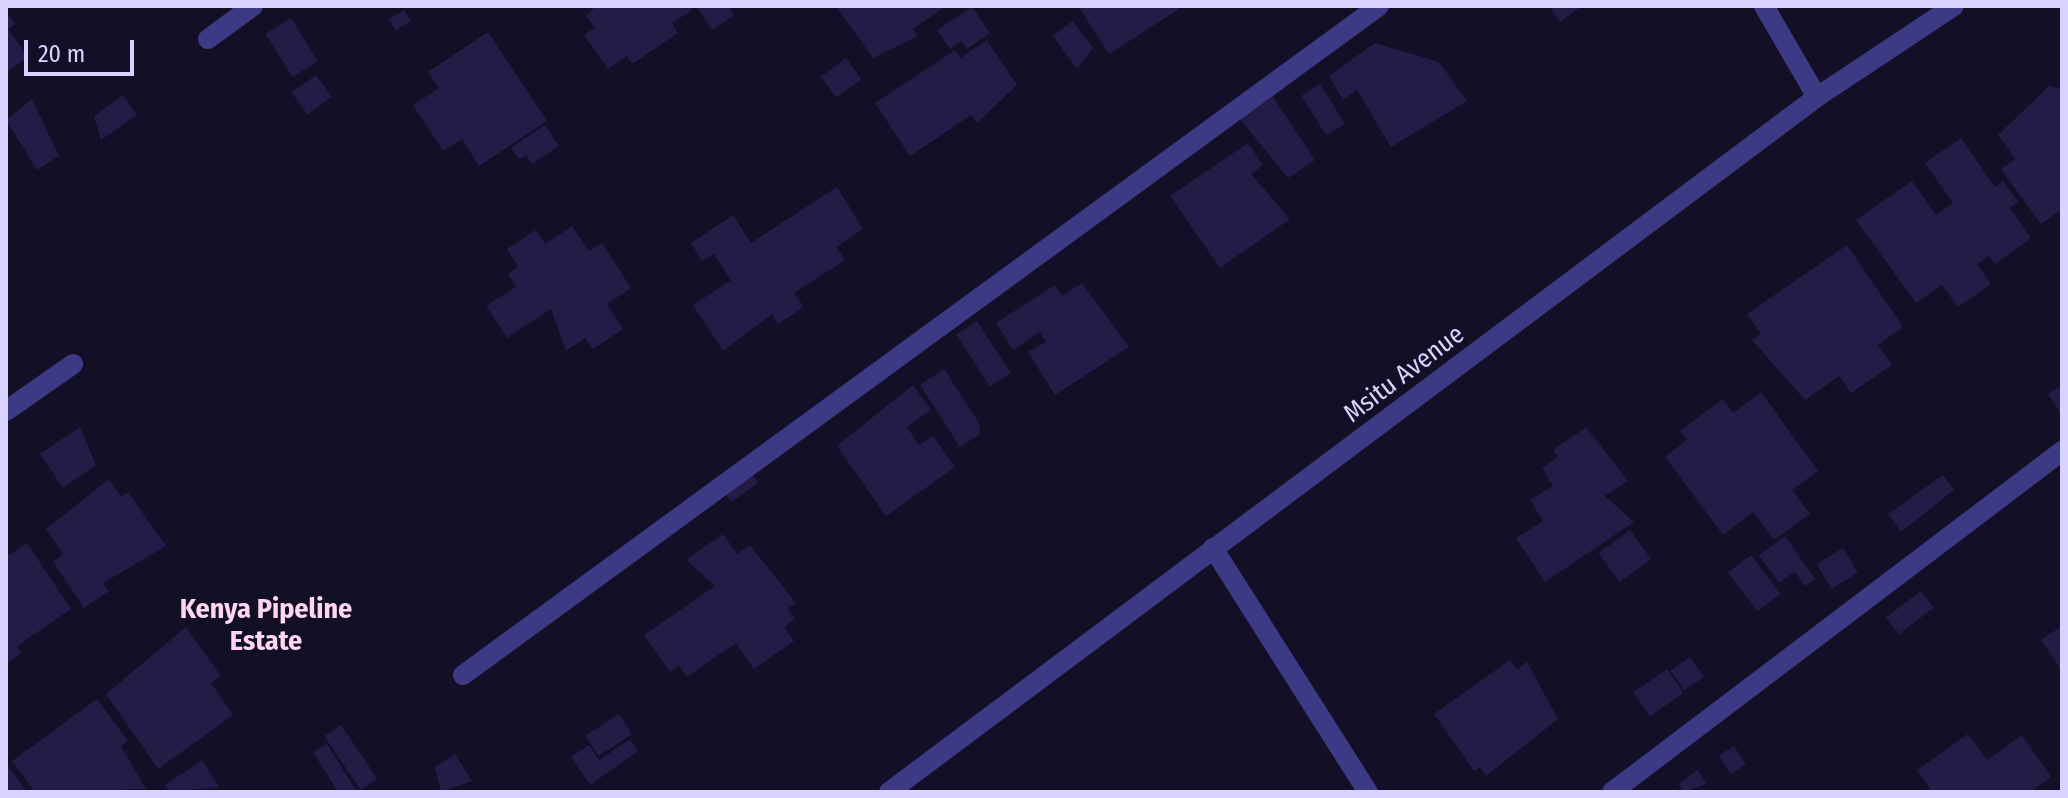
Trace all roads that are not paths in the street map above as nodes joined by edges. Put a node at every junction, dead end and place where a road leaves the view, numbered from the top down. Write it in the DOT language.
graph roads {
  1 [pos="253,6"];
  2 [pos="1379,6"];
  3 [pos="1764,6"];
  4 [pos="1954,6"];
  5 [pos="208,39"];
  6 [pos="1817,97"];
  7 [pos="73,364"];
  8 [pos="6,411"];
  9 [pos="2062,451"];
  10 [pos="1213,548"];
  11 [pos="463,675"];
  12 [pos="889,792"];
  13 [pos="1368,792"];
  14 [pos="1612,792"];
  1 -- 5 [label="street"];
  2 -- 11 [label="street"];
  3 -- 6 [label="street"];
  4 -- 6 [label="street, Msitu Avenue"];
  6 -- 10 [label="street, Msitu Avenue"];
  7 -- 8 [label="street"];
  9 -- 14 [label="street"];
  10 -- 12 [label="street, Msitu Avenue"];
  10 -- 13 [label="street"];
}
